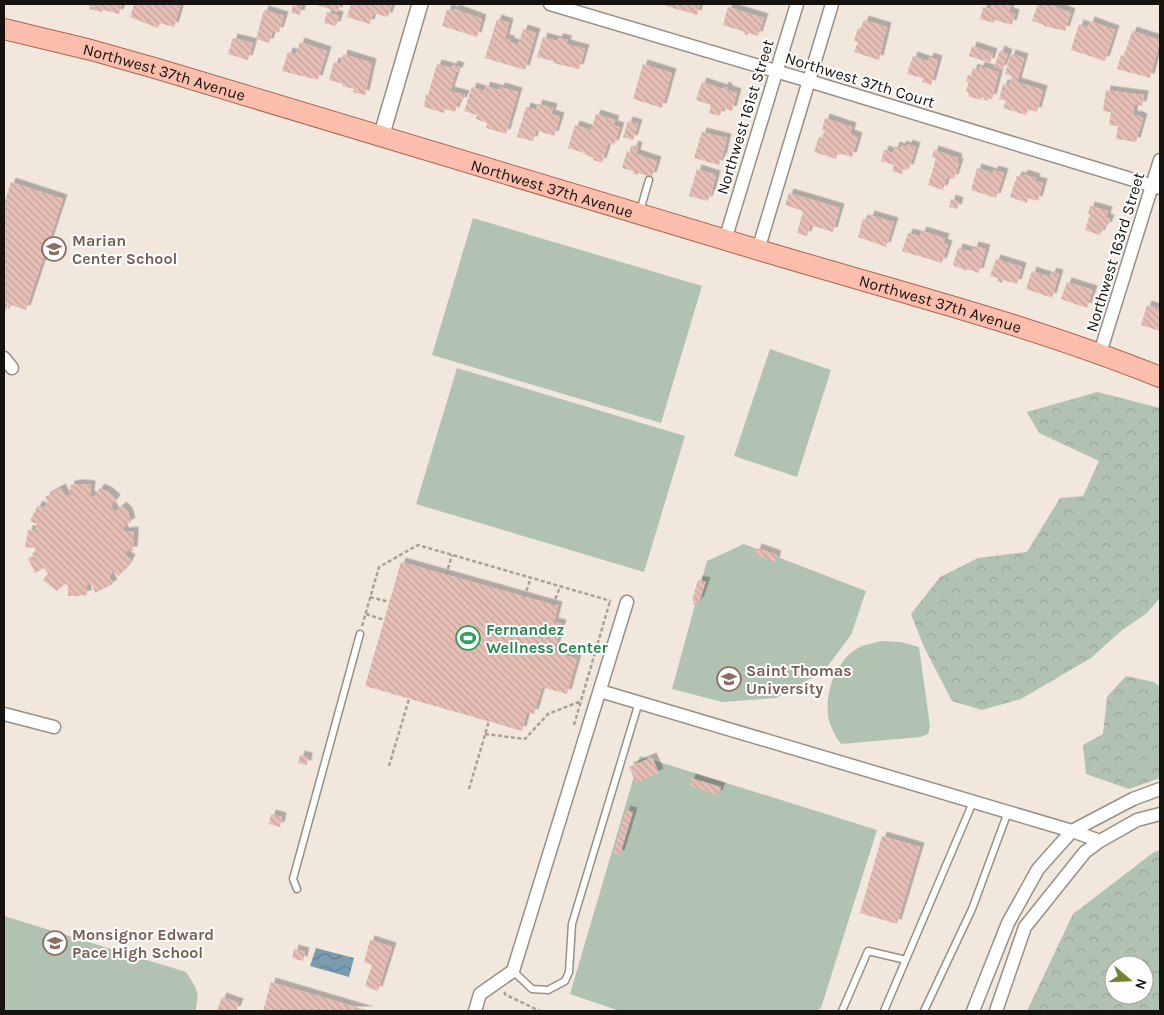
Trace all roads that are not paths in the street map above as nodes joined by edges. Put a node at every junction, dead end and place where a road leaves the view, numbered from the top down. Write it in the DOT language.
graph roads {
  1 [pos="420,4"];
  2 [pos="550,4"];
  3 [pos="797,4"];
  4 [pos="832,4"];
  5 [pos="4,29"];
  6 [pos="777,71"];
  7 [pos="809,80"];
  8 [pos="381,136"];
  9 [pos="1160,160"];
  10 [pos="649,180"];
  11 [pos="1156,187"];
  12 [pos="639,214"];
  13 [pos="725,240"];
  14 [pos="758,250"];
  15 [pos="1100,353"];
  16 [pos="1160,363"];
  17 [pos="1160,376"];
  18 [pos="627,602"];
  19 [pos="360,634"];
  20 [pos="600,691"];
  21 [pos="639,702"];
  22 [pos="4,714"];
  23 [pos="54,727"];
  24 [pos="1160,789"];
  25 [pos="973,802"];
  26 [pos="1008,812"];
  27 [pos="1160,814"];
  28 [pos="1072,831"];
  29 [pos="1100,841"];
  30 [pos="296,888"];
  31 [pos="906,960"];
  32 [pos="513,971"];
  33 [pos="475,1011"];
  34 [pos="842,1011"];
  35 [pos="884,1011"];
  36 [pos="924,1011"];
  37 [pos="973,1011"];
  38 [pos="996,1011"];
  1 -- 8 [label="street"];
  2 -- 6 [label="street, Northwest 37th Court"];
  3 -- 6 [label="street, Northwest 161st Street"];
  4 -- 7 [label="street"];
  5 -- 8 [label="main road, Northwest 37th Avenue"];
  6 -- 7 [label="street, Northwest 37th Court"];
  6 -- 13 [label="street, Northwest 161st Street"];
  7 -- 11 [label="street, Northwest 37th Court"];
  7 -- 14 [label="street"];
  8 -- 12 [label="main road, Northwest 37th Avenue"];
  9 -- 11 [label="street, Northwest 163rd Street"];
  10 -- 12 [label="lane"];
  11 -- 15 [label="street, Northwest 163rd Street"];
  12 -- 13 [label="main road, Northwest 37th Avenue"];
  13 -- 14 [label="main road, Northwest 37th Avenue"];
  14 -- 15 [label="main road, Northwest 37th Avenue"];
  15 -- 16 [label="main road, Northwest 37th Avenue"];
  15 -- 17 [label="main road, Northwest 37th Avenue"];
  18 -- 20 [label="street"];
  19 -- 30 [label="lane"];
  20 -- 21 [label="street"];
  20 -- 32 [label="street"];
  21 -- 25 [label="street"];
  21 -- 32 [label="lane"];
  22 -- 23 [label="street"];
  24 -- 28 [label="street"];
  25 -- 26 [label="street"];
  25 -- 31 [label="lane"];
  26 -- 28 [label="street"];
  26 -- 36 [label="lane"];
  27 -- 29 [label="street"];
  28 -- 29 [label="street"];
  28 -- 37 [label="street"];
  29 -- 38 [label="street"];
  31 -- 34 [label="lane"];
  31 -- 35 [label="lane"];
  32 -- 33 [label="street"];
}
